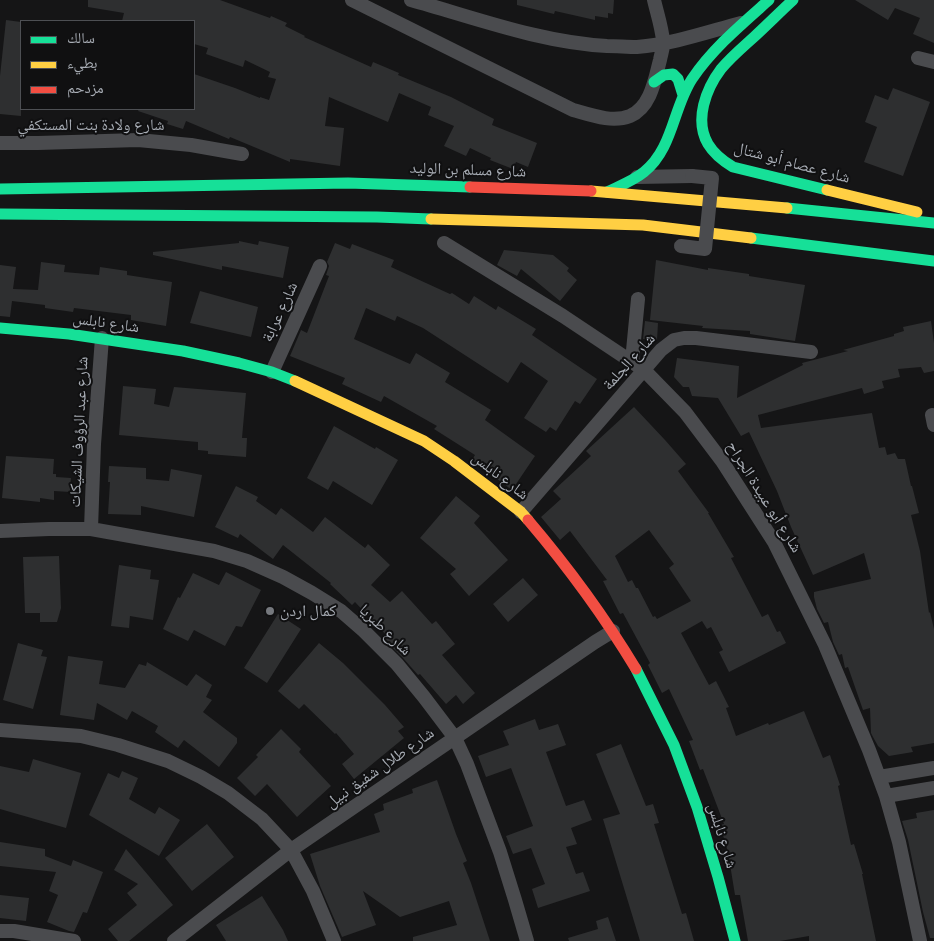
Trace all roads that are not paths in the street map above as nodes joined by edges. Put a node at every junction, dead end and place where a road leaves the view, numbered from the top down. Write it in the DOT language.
graph roads {
  1 [pos="352,0"];
  2 [pos="414,0"];
  3 [pos="654,0"];
  4 [pos="769,0"];
  5 [pos="793,0"];
  6 [pos="744,22"];
  7 [pos="664,43"];
  8 [pos="918,58"];
  9 [pos="934,62"];
  10 [pos="654,82"];
  11 [pos="683,95"];
  12 [pos="0,143"];
  13 [pos="242,154"];
  14 [pos="637,177"];
  15 [pos="0,189"];
  16 [pos="607,192"];
  17 [pos="0,214"];
  18 [pos="31,214"];
  19 [pos="934,216"];
  20 [pos="934,223"];
  21 [pos="0,224"];
  22 [pos="444,243"];
  23 [pos="681,246"];
  24 [pos="934,261"];
  25 [pos="320,266"];
  26 [pos="638,299"];
  27 [pos="0,328"];
  28 [pos="102,338"];
  29 [pos="811,352"];
  30 [pos="632,361"];
  31 [pos="644,370"];
  32 [pos="272,372"];
  33 [pos="521,512"];
  34 [pos="91,529"];
  35 [pos="0,531"];
  36 [pos="613,631"];
  37 [pos="0,730"];
  38 [pos="455,738"];
  39 [pos="934,768"];
  40 [pos="880,777"];
  41 [pos="934,788"];
  42 [pos="886,796"];
  43 [pos="291,850"];
  44 [pos="0,931"];
  45 [pos="74,941"];
  46 [pos="174,941"];
  47 [pos="334,941"];
  48 [pos="527,941"];
  49 [pos="735,941"];
  50 [pos="920,941"];
  1 -- 10 [label="street"];
  2 -- 7 [label="street"];
  3 -- 7 [label="street"];
  4 -- 6 [label="main road"];
  5 -- 19 [label="main road, شارع عصام أبو شتال"];
  6 -- 7 [label="street"];
  6 -- 11 [label="main road"];
  7 -- 10 [label="street"];
  8 -- 9 [label="street"];
  10 -- 11 [label="main road"];
  11 -- 14 [label="main road"];
  12 -- 13 [label="street, شارع ولادة بنت المستكفي"];
  14 -- 16 [label="main road"];
  14 -- 23 [label="street, bridge"];
  15 -- 16 [label="main road, شارع مسلم بن الوليد"];
  16 -- 20 [label="main road, شارع مسلم بن الوليد"];
  17 -- 18 [label="main road"];
  18 -- 21 [label="main road"];
  18 -- 24 [label="main road"];
  22 -- 30 [label="street, شارع أبو عبيدة الجراح"];
  25 -- 32 [label="street, شارع عرابة"];
  26 -- 30 [label="street"];
  27 -- 28 [label="main road, شارع نابلس"];
  28 -- 32 [label="main road, شارع نابلس"];
  28 -- 34 [label="street, شارع عبد الرؤوف الشيكات"];
  29 -- 31 [label="street, شارع الجلمة"];
  30 -- 31 [label="street, شارع أبو عبيدة الجراح"];
  31 -- 33 [label="street, شارع الجلمة"];
  31 -- 40 [label="street, شارع أبو عبيدة الجراح"];
  32 -- 33 [label="main road, شارع نابلس"];
  33 -- 36 [label="main road, شارع نابلس"];
  34 -- 35 [label="street, شارع طبريا"];
  34 -- 38 [label="street, شارع طبريا"];
  36 -- 38 [label="street, شارع طلال شفيق نبيل"];
  36 -- 49 [label="main road, شارع نابلس"];
  37 -- 43 [label="street"];
  38 -- 43 [label="street, شارع طلال شفيق نبيل"];
  38 -- 48 [label="street, شارع طبريا"];
  39 -- 40 [label="street"];
  40 -- 42 [label="street, شارع أبو عبيدة الجراح"];
  41 -- 42 [label="street"];
  42 -- 50 [label="street, شارع أبو عبيدة الجراح"];
  43 -- 46 [label="street, شارع طلال شفيق نبيل"];
  43 -- 47 [label="street"];
  44 -- 45 [label="street"];
}
